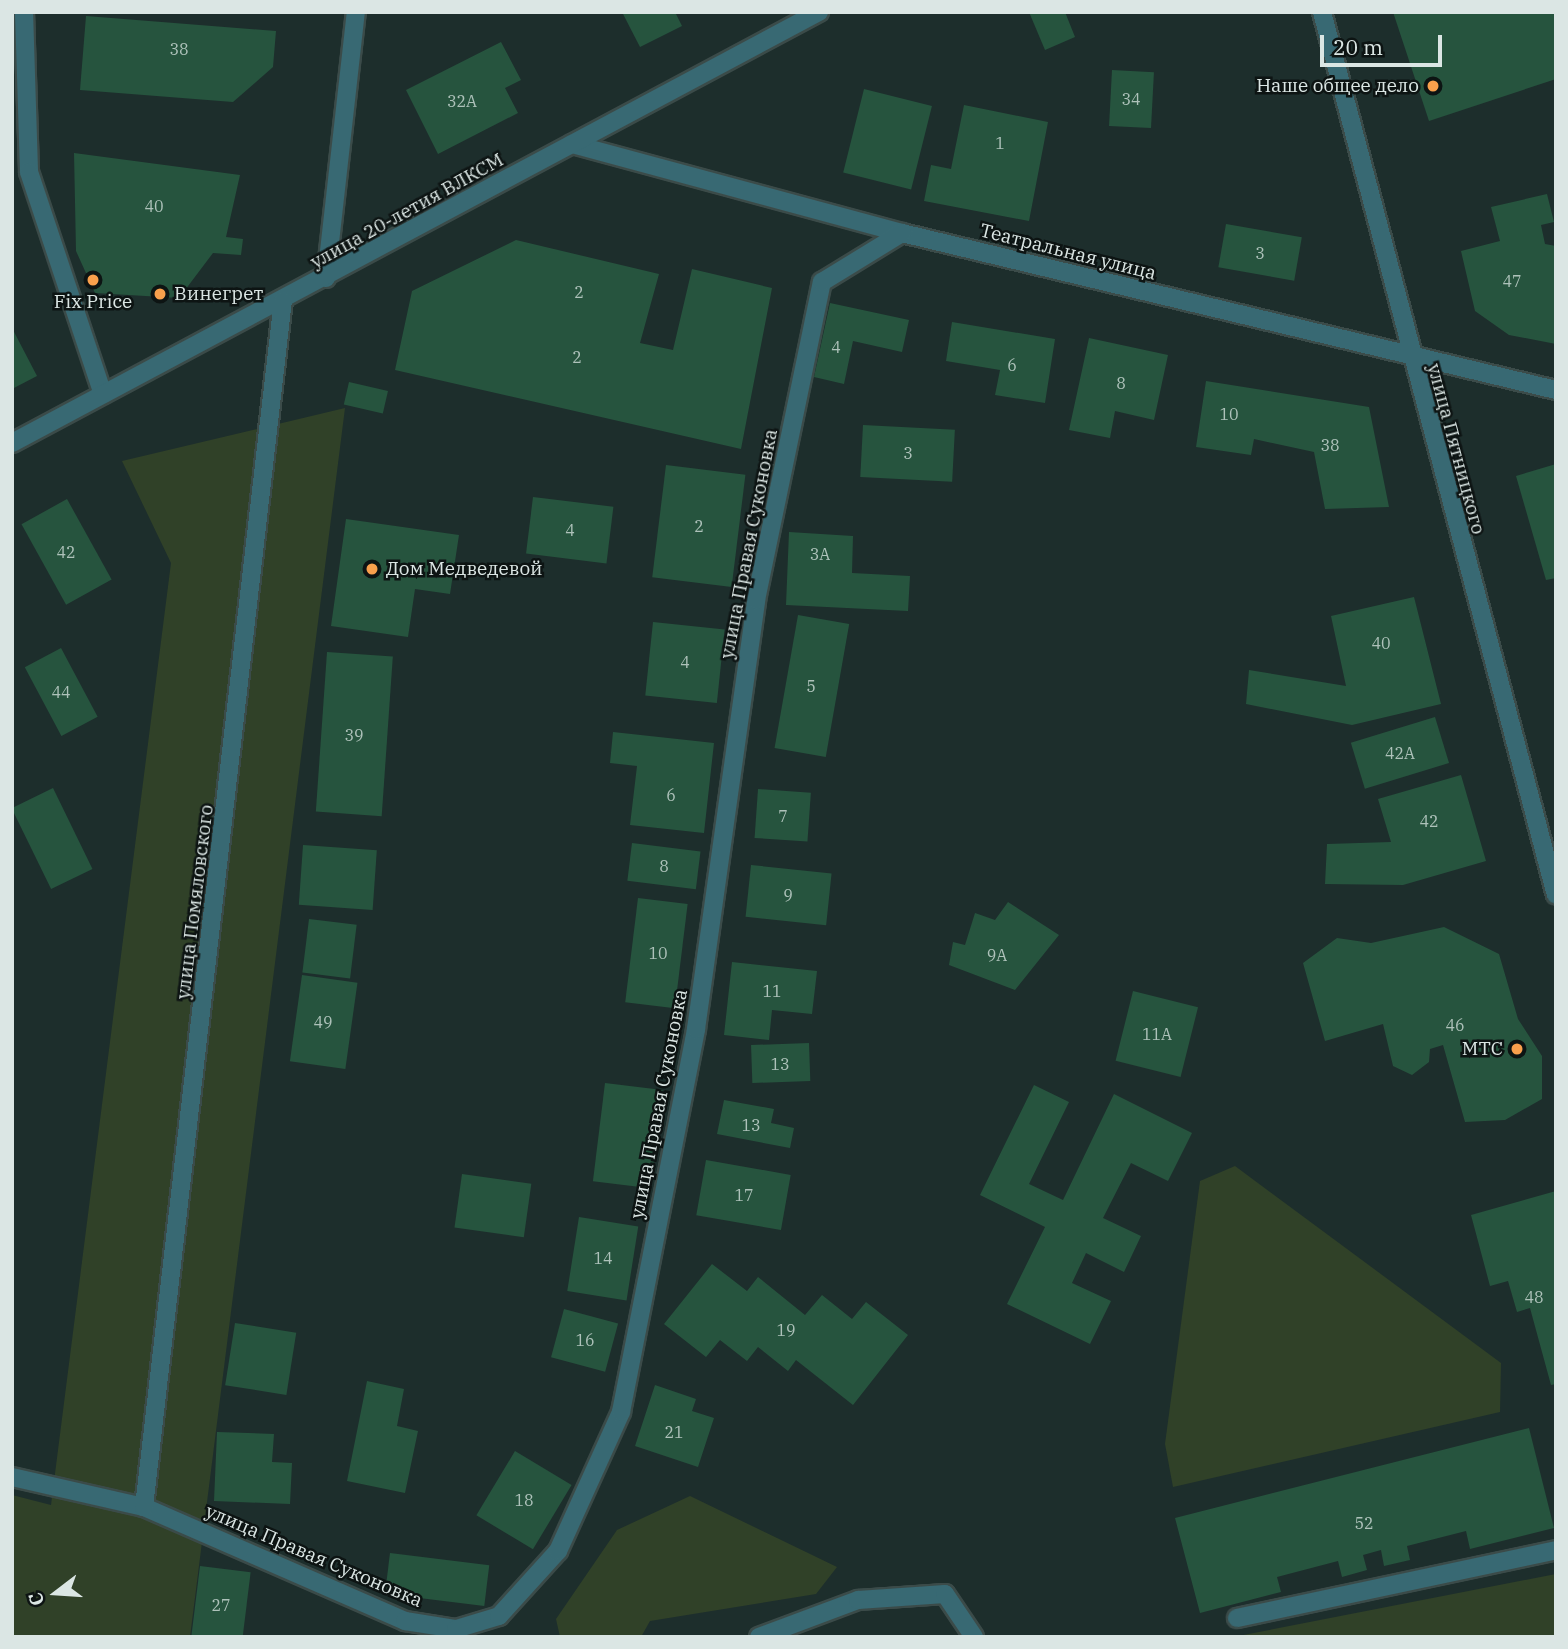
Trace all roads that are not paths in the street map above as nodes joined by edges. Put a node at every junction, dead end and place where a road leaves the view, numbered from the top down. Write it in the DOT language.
graph roads {
  1 [pos="24,12"];
  2 [pos="356,12"];
  3 [pos="820,12"];
  4 [pos="1322,12"];
  5 [pos="572,144"];
  6 [pos="902,233"];
  7 [pos="326,278"];
  8 [pos="283,301"];
  9 [pos="1409,358"];
  10 [pos="1556,390"];
  11 [pos="103,394"];
  12 [pos="12,443"];
  13 [pos="1556,895"];
  14 [pos="12,1477"];
  15 [pos="144,1507"];
  16 [pos="1556,1550"];
  17 [pos="1237,1619"];
  18 [pos="759,1637"];
  19 [pos="974,1637"];
  1 -- 11 [label="street"];
  2 -- 7 [label="street"];
  3 -- 5 [label="street, улица 20-летия ВЛКСМ"];
  4 -- 9 [label="street, улица Пятницкого"];
  5 -- 6 [label="street, Театральная улица"];
  5 -- 7 [label="street, улица 20-летия ВЛКСМ"];
  6 -- 9 [label="street, Театральная улица"];
  6 -- 15 [label="street, улица Правая Суконовка"];
  7 -- 8 [label="street, улица 20-летия ВЛКСМ"];
  8 -- 11 [label="street, улица 20-летия ВЛКСМ"];
  8 -- 15 [label="street, улица Помяловского"];
  9 -- 10 [label="street, Театральная улица"];
  9 -- 13 [label="street, улица Пятницкого"];
  11 -- 12 [label="street, улица 20-летия ВЛКСМ"];
  14 -- 15 [label="street, улица Правая Суконовка"];
  16 -- 17 [label="street"];
  18 -- 19 [label="street"];
}
